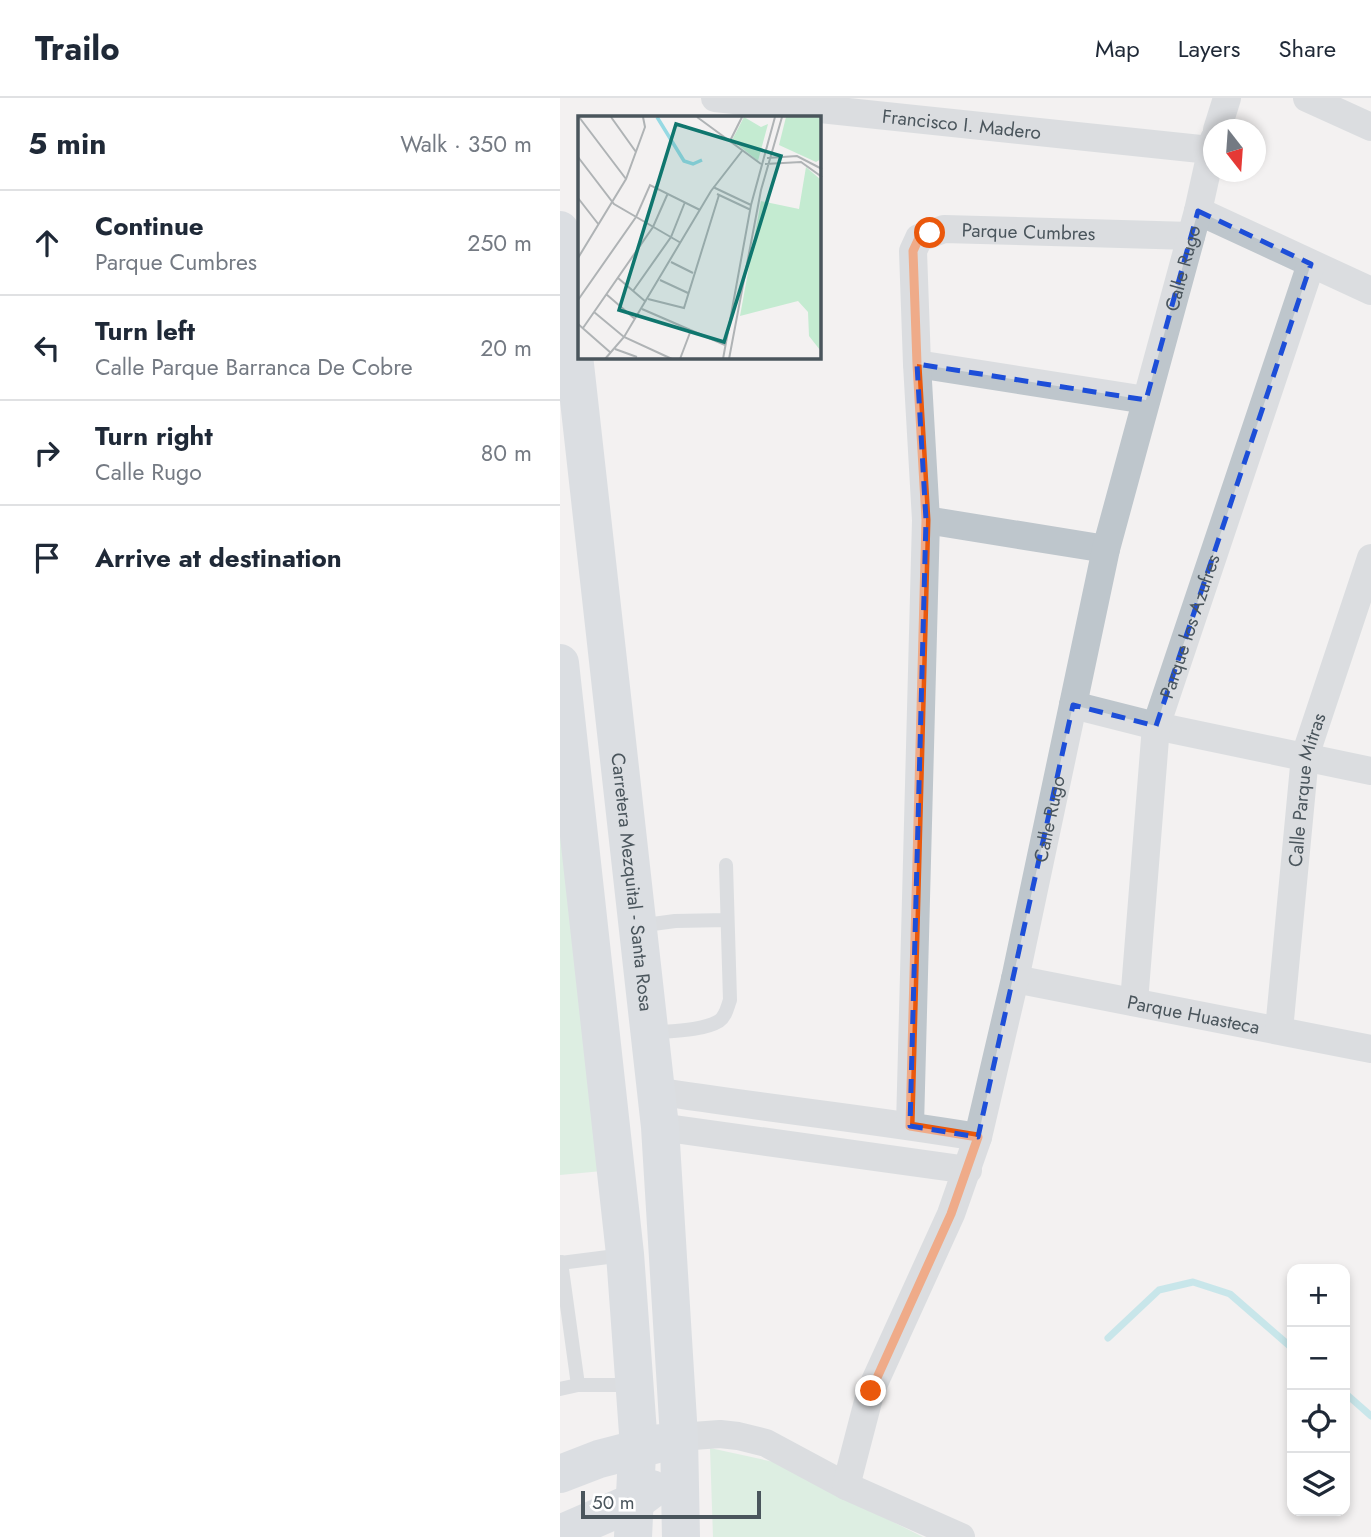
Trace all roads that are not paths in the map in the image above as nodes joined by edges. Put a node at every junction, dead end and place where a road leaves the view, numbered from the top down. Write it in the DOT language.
graph roads {
  1 [pos="715,98"];
  2 [pos="1227,98"];
  3 [pos="1307,98"];
  4 [pos="818,104"];
  5 [pos="1220,119"];
  6 [pos="1371,127"];
  7 [pos="1203,139"];
  8 [pos="1204,182"];
  9 [pos="1194,224"];
  10 [pos="560,230"];
  11 [pos="1311,264"];
  12 [pos="1371,291"];
  13 [pos="917,364"];
  14 [pos="1146,400"];
  15 [pos="926,520"];
  16 [pos="1106,548"];
  17 [pos="1371,558"];
  18 [pos="560,663"];
  19 [pos="1073,705"];
  20 [pos="1156,726"];
  21 [pos="1305,756"];
  22 [pos="1371,771"];
  23 [pos="726,865"];
  24 [pos="727,920"];
  25 [pos="637,926"];
  26 [pos="1015,979"];
  27 [pos="1134,1002"];
  28 [pos="1279,1030"];
  29 [pos="649,1033"];
  30 [pos="1371,1048"];
  31 [pos="759,1107"];
  32 [pos="658,1109"];
  33 [pos="910,1126"];
  34 [pos="978,1137"];
  35 [pos="755,1140"];
  36 [pos="968,1170"];
  37 [pos="625,1254"];
  38 [pos="560,1263"];
  39 [pos="578,1385"];
  40 [pos="635,1385"];
  41 [pos="560,1389"];
  42 [pos="638,1447"];
  43 [pos="680,1448"];
  44 [pos="560,1474"];
  45 [pos="846,1486"];
  46 [pos="635,1519"];
  47 [pos="560,1534"];
  48 [pos="953,1536"];
  49 [pos="681,1537"];
  1 -- 4 [label="street, Francisco I. Madero"];
  2 -- 5 [label="street, Calle Rugo"];
  3 -- 6 [label="street"];
  4 -- 7 [label="street, Francisco I. Madero"];
  8 -- 9 [label="street, Calle Rugo"];
  9 -- 11 [label="street"];
  9 -- 13 [label="street, Parque Cumbres"];
  9 -- 14 [label="street, Calle Rugo"];
  10 -- 25 [label="main road, Carretera Mezquital - Santa Rosa"];
  11 -- 12 [label="street"];
  11 -- 20 [label="street, Parque los Azufres"];
  13 -- 14 [label="street"];
  13 -- 15 [label="street, Parque Cumbres"];
  14 -- 16 [label="street, Calle Rugo"];
  15 -- 16 [label="street"];
  15 -- 33 [label="street, Parque Cumbres"];
  16 -- 19 [label="street, Calle Rugo"];
  17 -- 21 [label="street, Calle Parque Mitras"];
  18 -- 37 [label="main road"];
  19 -- 20 [label="street"];
  19 -- 26 [label="street, Calle Rugo"];
  20 -- 21 [label="street"];
  20 -- 27 [label="street, Parque los Azufres"];
  21 -- 22 [label="street"];
  21 -- 28 [label="street, Calle Parque Mitras"];
  23 -- 24 [label="lane"];
  24 -- 25 [label="lane"];
  24 -- 29 [label="lane"];
  25 -- 29 [label="main road, Carretera Mezquital - Santa Rosa"];
  26 -- 27 [label="street, Parque Huasteca"];
  26 -- 34 [label="street, Calle Rugo"];
  27 -- 28 [label="street, Parque Huasteca"];
  28 -- 30 [label="street, Parque Huasteca"];
  29 -- 32 [label="main road, Carretera Mezquital - Santa Rosa"];
  31 -- 32 [label="street"];
  31 -- 33 [label="street"];
  31 -- 35 [label="street"];
  32 -- 35 [label="street"];
  32 -- 43 [label="main road, Carretera Mezquital - Santa Rosa"];
  33 -- 34 [label="street"];
  34 -- 36 [label="street, Calle Rugo"];
  35 -- 36 [label="street"];
  36 -- 45 [label="street, Calle Rugo"];
  37 -- 38 [label="lane"];
  37 -- 40 [label="main road"];
  38 -- 39 [label="lane"];
  39 -- 40 [label="lane"];
  39 -- 41 [label="lane"];
  40 -- 42 [label="main road"];
  42 -- 43 [label="main road"];
  42 -- 44 [label="main road"];
  42 -- 46 [label="main road"];
  43 -- 45 [label="street"];
  43 -- 46 [label="main road"];
  43 -- 49 [label="main road, Carretera Mezquital - Santa Rosa"];
  45 -- 48 [label="street"];
  46 -- 47 [label="main road"];
}
